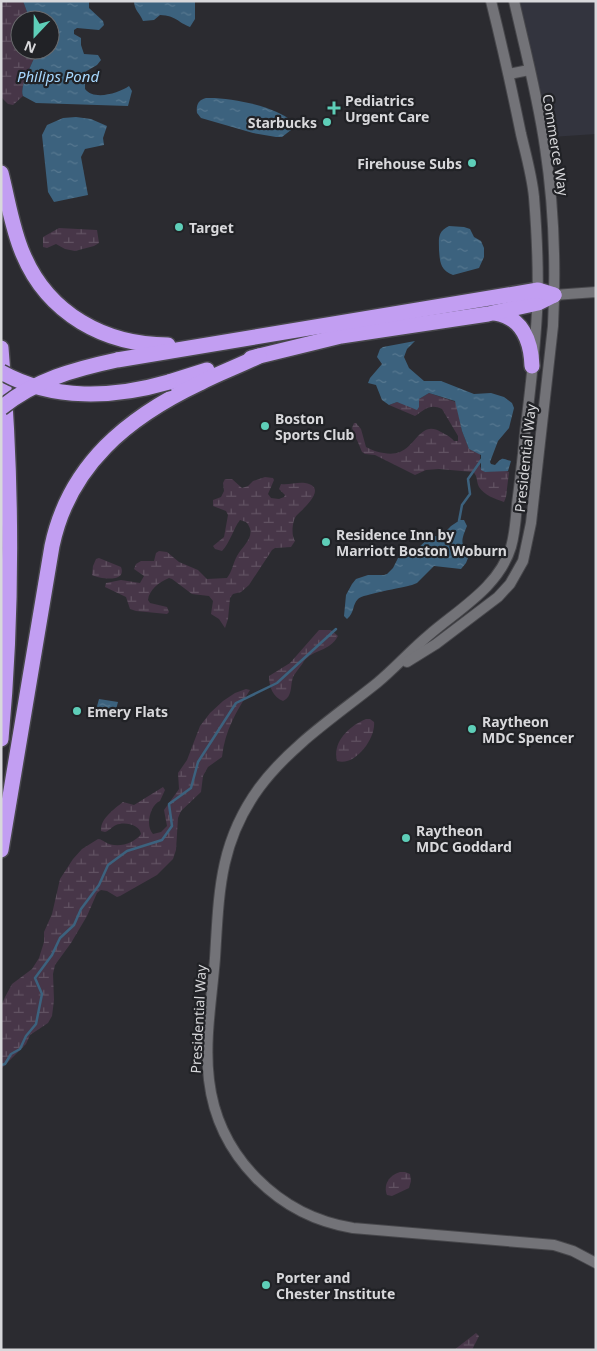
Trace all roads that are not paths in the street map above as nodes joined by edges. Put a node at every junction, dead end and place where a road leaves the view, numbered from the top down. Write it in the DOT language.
graph roads {
  1 [pos="491,1"];
  2 [pos="514,1"];
  3 [pos="529,70"];
  4 [pos="509,74"];
  5 [pos="1,173"];
  6 [pos="596,292"];
  7 [pos="554,295"];
  8 [pos="538,296"];
  9 [pos="488,314"];
  10 [pos="215,343"];
  11 [pos="1,348"];
  12 [pos="259,356"];
  13 [pos="532,366"];
  14 [pos="1,372"];
  15 [pos="1,408"];
  16 [pos="385,676"];
  17 [pos="1,739"];
  18 [pos="1,850"];
  19 [pos="596,1263"];
  1 -- 4 [label="street"];
  2 -- 3 [label="street, Commerce Way"];
  3 -- 4 [label="street"];
  3 -- 7 [label="street, Commerce Way"];
  4 -- 8 [label="street"];
  5 -- 10 [label="highway"];
  6 -- 7 [label="street"];
  7 -- 8 [label="highway"];
  7 -- 16 [label="street, Presidential Way"];
  8 -- 9 [label="highway"];
  8 -- 10 [label="highway"];
  8 -- 13 [label="street, Presidential Way"];
  9 -- 12 [label="highway"];
  9 -- 13 [label="highway"];
  10 -- 15 [label="highway, bridge"];
  11 -- 17 [label="highway"];
  12 -- 14 [label="highway, bridge"];
  12 -- 18 [label="highway"];
  13 -- 16 [label="street, Presidential Way"];
  16 -- 19 [label="street, Presidential Way"];
}
